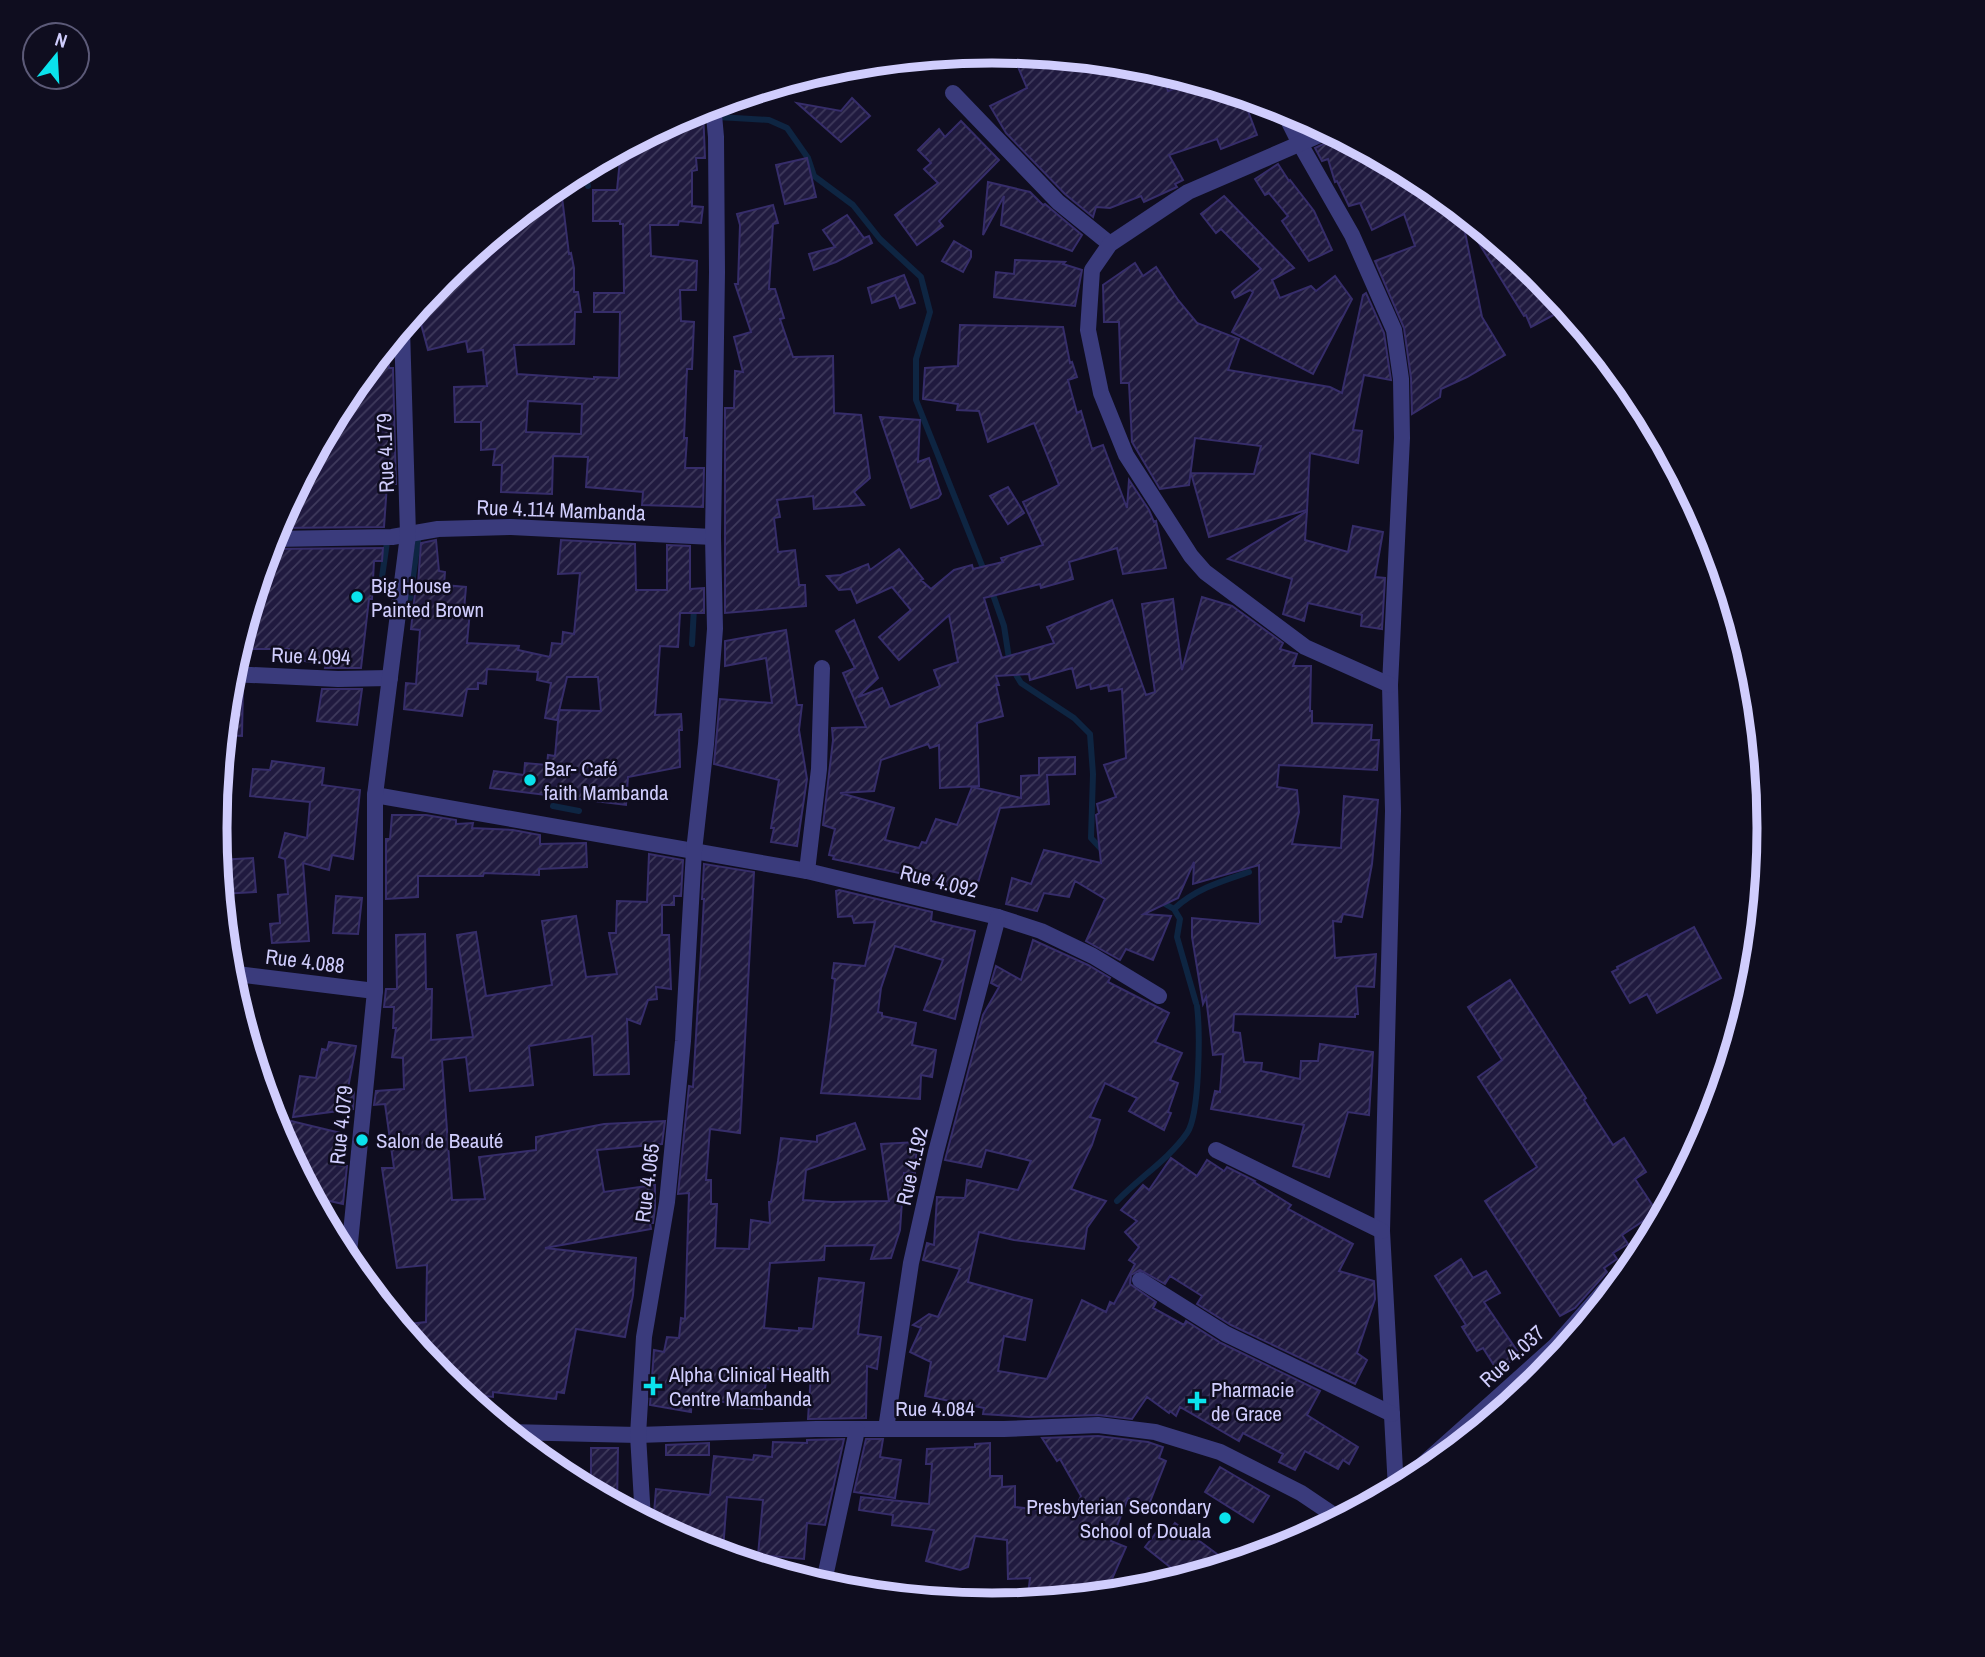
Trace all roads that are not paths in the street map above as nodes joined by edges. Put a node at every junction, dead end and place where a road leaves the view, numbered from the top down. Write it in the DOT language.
graph roads {
  1 [pos="953,93"];
  2 [pos="714,116"];
  3 [pos="1290,123"];
  4 [pos="1317,135"];
  5 [pos="1299,142"];
  6 [pos="1110,244"];
  7 [pos="402,341"];
  8 [pos="408,534"];
  9 [pos="713,537"];
  10 [pos="284,539"];
  11 [pos="822,668"];
  12 [pos="243,675"];
  13 [pos="390,678"];
  14 [pos="1390,685"];
  15 [pos="375,795"];
  16 [pos="694,851"];
  17 [pos="807,871"];
  18 [pos="998,917"];
  19 [pos="241,974"];
  20 [pos="375,990"];
  21 [pos="1159,996"];
  22 [pos="1216,1150"];
  23 [pos="1382,1231"];
  24 [pos="347,1239"];
  25 [pos="1140,1280"];
  26 [pos="1518,1385"];
  27 [pos="1392,1415"];
  28 [pos="886,1429"];
  29 [pos="857,1430"];
  30 [pos="522,1432"];
  31 [pos="638,1435"];
  32 [pos="1448,1444"];
  33 [pos="1392,1481"];
  34 [pos="642,1509"];
  35 [pos="1332,1514"];
  36 [pos="825,1575"];
  1 -- 6 [label="street"];
  2 -- 9 [label="street, Rue 4.065"];
  3 -- 5 [label="street"];
  4 -- 5 [label="street"];
  5 -- 6 [label="street"];
  5 -- 14 [label="street"];
  6 -- 14 [label="street"];
  7 -- 8 [label="street, Rue 4.179"];
  8 -- 9 [label="street, Rue 4.114 Mambanda"];
  8 -- 10 [label="street, Rue 4.114 Mambanda"];
  8 -- 13 [label="street, Rue 4.179"];
  9 -- 16 [label="street, Rue 4.065"];
  11 -- 17 [label="street"];
  12 -- 13 [label="street, Rue 4.094"];
  13 -- 15 [label="street, Rue 4.179"];
  14 -- 23 [label="street"];
  15 -- 16 [label="street, Rue 4.092"];
  15 -- 20 [label="street, Rue 4.079"];
  16 -- 17 [label="street, Rue 4.092"];
  16 -- 31 [label="street, Rue 4.065"];
  17 -- 18 [label="street, Rue 4.092"];
  18 -- 21 [label="street, Rue 4.092"];
  18 -- 28 [label="street, Rue 4.192"];
  19 -- 20 [label="street, Rue 4.088"];
  20 -- 24 [label="street, Rue 4.079"];
  22 -- 23 [label="street"];
  23 -- 27 [label="street"];
  25 -- 27 [label="street"];
  26 -- 32 [label="street, Rue 4.037"];
  27 -- 33 [label="street"];
  28 -- 29 [label="street, Rue 4.084"];
  28 -- 35 [label="street, Rue 4.084"];
  29 -- 31 [label="street, Rue 4.084"];
  29 -- 36 [label="street"];
  30 -- 31 [label="street, Rue 4.084"];
  31 -- 34 [label="street, Rue 4.065"];
}
